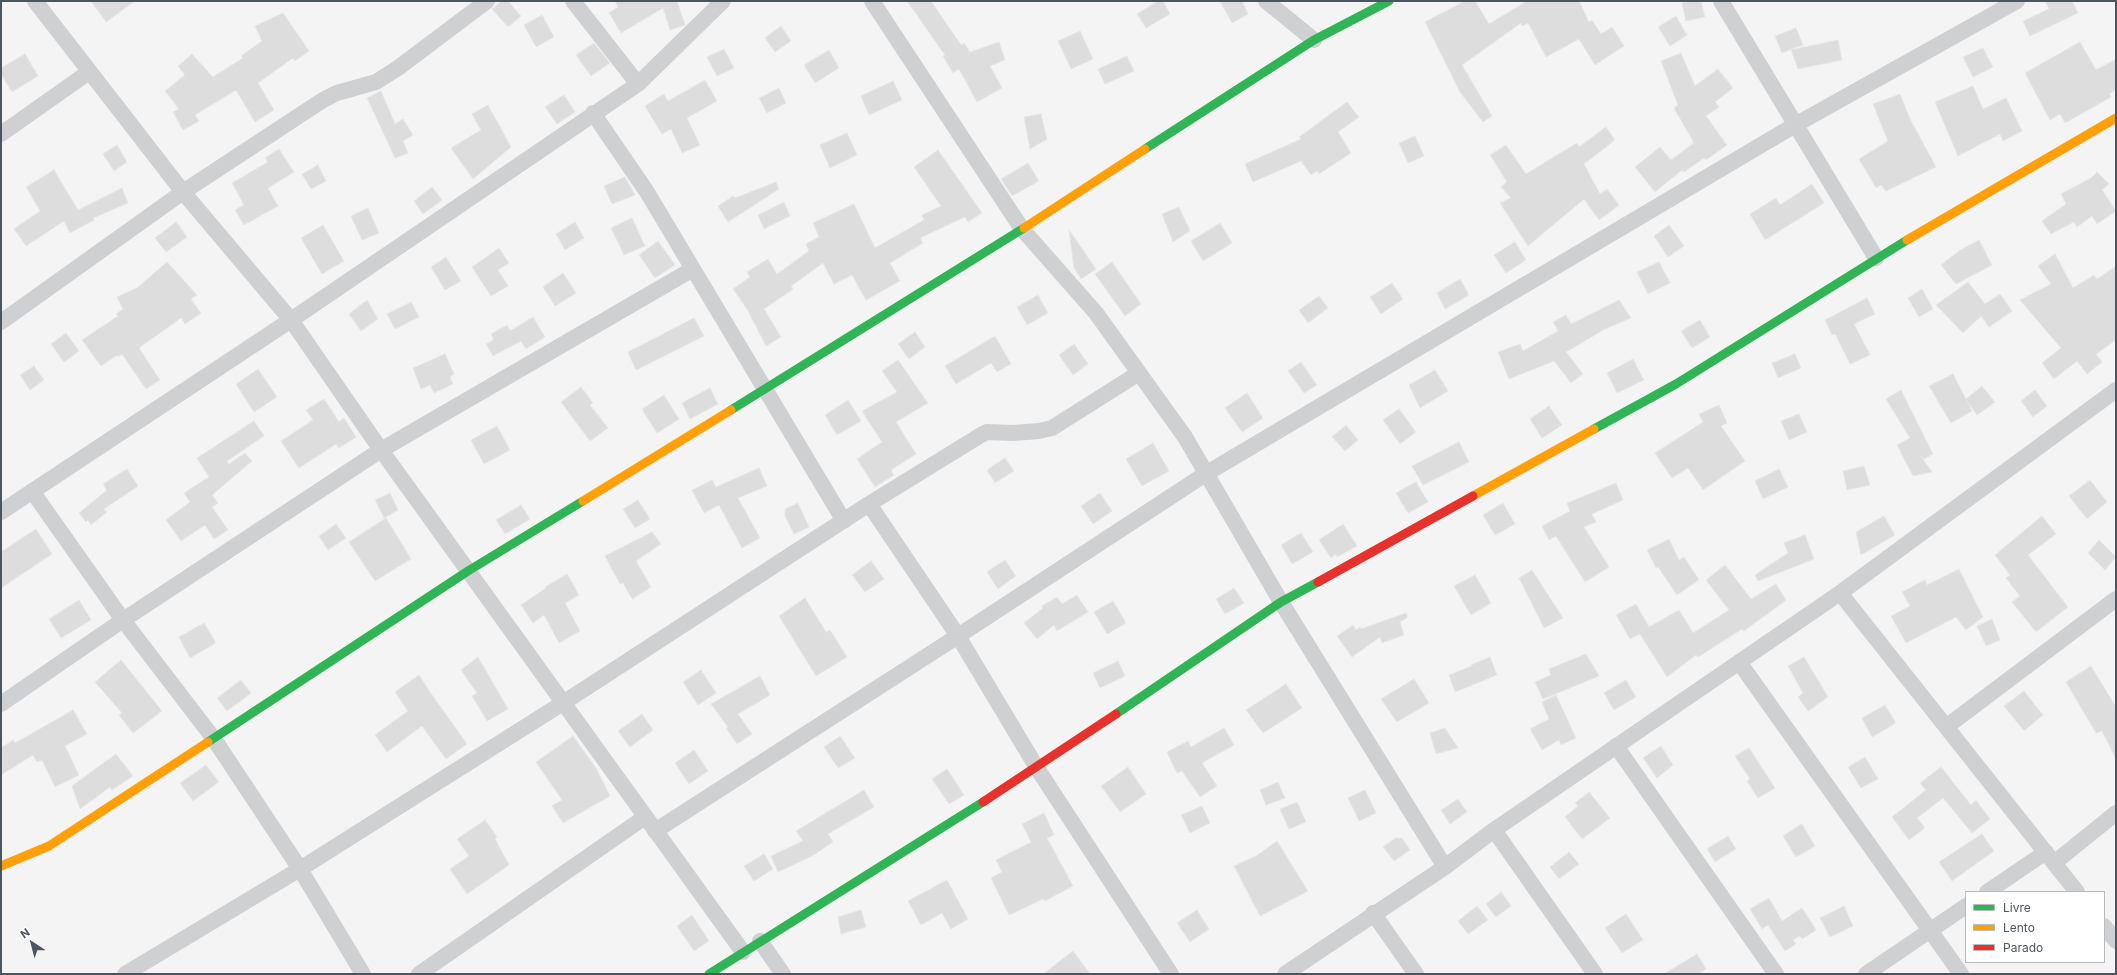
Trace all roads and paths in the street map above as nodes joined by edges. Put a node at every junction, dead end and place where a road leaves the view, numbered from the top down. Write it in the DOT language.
graph roads {
  1 [pos="35,1"];
  2 [pos="487,1"];
  3 [pos="573,1"];
  4 [pos="723,1"];
  5 [pos="872,1"];
  6 [pos="1266,1"];
  7 [pos="1388,1"];
  8 [pos="1721,1"];
  9 [pos="2017,1"];
  10 [pos="1314,40"];
  11 [pos="89,72"];
  12 [pos="638,84"];
  13 [pos="593,114"];
  14 [pos="2116,118"];
  15 [pos="1795,125"];
  16 [pos="1,134"];
  17 [pos="183,192"];
  18 [pos="1022,229"];
  19 [pos="1876,258"];
  20 [pos="693,268"];
  21 [pos="291,320"];
  22 [pos="1,322"];
  23 [pos="1139,374"];
  24 [pos="766,389"];
  25 [pos="2116,390"];
  26 [pos="382,450"];
  27 [pos="1206,473"];
  28 [pos="32,491"];
  29 [pos="869,504"];
  30 [pos="1,512"];
  31 [pos="844,521"];
  32 [pos="468,571"];
  33 [pos="1840,593"];
  34 [pos="2116,599"];
  35 [pos="1281,602"];
  36 [pos="123,620"];
  37 [pos="958,636"];
  38 [pos="1739,662"];
  39 [pos="563,703"];
  40 [pos="1,704"];
  41 [pos="1946,727"];
  42 [pos="214,739"];
  43 [pos="1616,746"];
  44 [pos="1037,768"];
  45 [pos="2116,813"];
  46 [pos="645,817"];
  47 [pos="1494,830"];
  48 [pos="655,831"];
  49 [pos="2050,858"];
  50 [pos="1,866"];
  51 [pos="1445,867"];
  52 [pos="300,869"];
  53 [pos="1989,891"];
  54 [pos="2076,891"];
  55 [pos="1965,907"];
  56 [pos="1373,913"];
  57 [pos="2105,927"];
  58 [pos="1929,931"];
  59 [pos="760,941"];
  60 [pos="2116,941"];
  61 [pos="743,952"];
  62 [pos="124,974"];
  63 [pos="363,974"];
  64 [pos="420,974"];
  65 [pos="709,974"];
  66 [pos="783,974"];
  67 [pos="1171,974"];
  68 [pos="1285,974"];
  69 [pos="1416,974"];
  70 [pos="1595,974"];
  71 [pos="1776,974"];
  72 [pos="1866,974"];
  73 [pos="1961,974"];
  1 -- 11 [label="street"];
  2 -- 17 [label="street"];
  3 -- 12 [label="street"];
  4 -- 12 [label="street"];
  5 -- 18 [label="street"];
  6 -- 10 [label="street"];
  7 -- 10 [label="street"];
  8 -- 15 [label="street"];
  9 -- 15 [label="street"];
  10 -- 18 [label="street"];
  11 -- 16 [label="street"];
  11 -- 17 [label="street"];
  12 -- 13 [label="street"];
  13 -- 20 [label="street"];
  13 -- 21 [label="street"];
  14 -- 19 [label="street"];
  15 -- 19 [label="street"];
  15 -- 27 [label="street"];
  17 -- 21 [label="street"];
  17 -- 22 [label="street"];
  18 -- 23 [label="street"];
  18 -- 24 [label="street"];
  19 -- 35 [label="street"];
  20 -- 24 [label="street"];
  20 -- 26 [label="street"];
  21 -- 26 [label="street"];
  21 -- 28 [label="street"];
  23 -- 27 [label="street"];
  23 -- 29 [label="street"];
  24 -- 31 [label="street"];
  24 -- 32 [label="street"];
  25 -- 33 [label="street"];
  26 -- 32 [label="street"];
  26 -- 36 [label="street"];
  27 -- 35 [label="street"];
  27 -- 37 [label="street"];
  28 -- 30 [label="street"];
  28 -- 36 [label="street"];
  29 -- 31 [label="street"];
  29 -- 37 [label="street"];
  31 -- 39 [label="street"];
  32 -- 39 [label="street"];
  32 -- 42 [label="street"];
  33 -- 38 [label="street"];
  33 -- 41 [label="street"];
  34 -- 41 [label="street"];
  35 -- 44 [label="street"];
  35 -- 51 [label="street"];
  36 -- 40 [label="street"];
  36 -- 42 [label="street"];
  37 -- 44 [label="street"];
  37 -- 48 [label="street"];
  38 -- 43 [label="street"];
  38 -- 58 [label="street"];
  39 -- 46 [label="street"];
  39 -- 52 [label="street"];
  41 -- 49 [label="street"];
  42 -- 50 [label="street"];
  42 -- 52 [label="street"];
  43 -- 47 [label="street"];
  43 -- 71 [label="street"];
  44 -- 59 [label="street"];
  44 -- 67 [label="street"];
  45 -- 49 [label="street"];
  46 -- 48 [label="street"];
  46 -- 64 [label="street"];
  47 -- 51 [label="street"];
  47 -- 70 [label="street"];
  48 -- 61 [label="street"];
  49 -- 53 [label="street"];
  49 -- 54 [label="street"];
  51 -- 56 [label="street"];
  52 -- 62 [label="street"];
  52 -- 63 [label="street"];
  55 -- 58 [label="street"];
  56 -- 68 [label="street"];
  56 -- 69 [label="street"];
  57 -- 60 [label="street"];
  58 -- 72 [label="street"];
  58 -- 73 [label="street"];
  59 -- 61 [label="street"];
  59 -- 66 [label="street"];
  61 -- 65 [label="street"];
}
